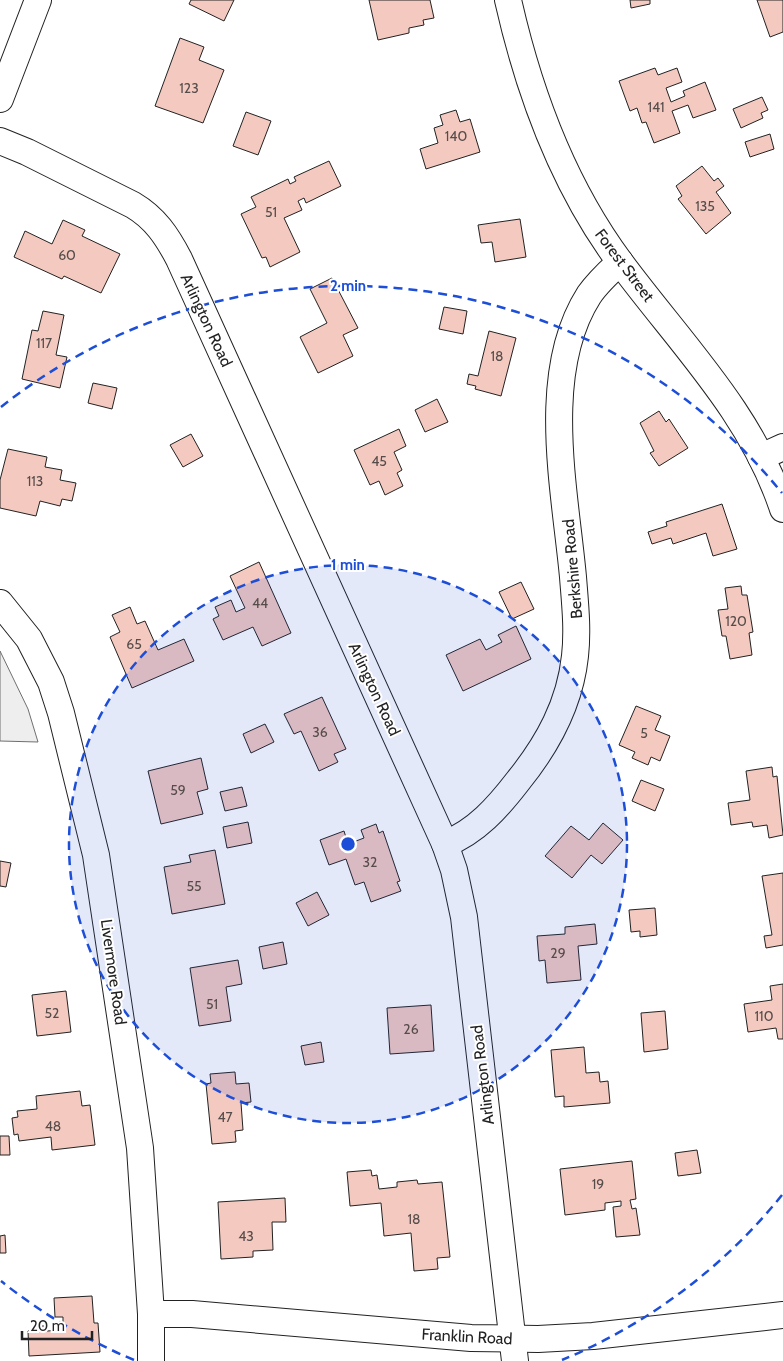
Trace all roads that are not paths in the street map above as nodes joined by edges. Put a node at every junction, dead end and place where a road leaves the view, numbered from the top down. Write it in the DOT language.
graph roads {
  1 [pos="38,0"];
  2 [pos="508,0"];
  3 [pos="0,99"];
  4 [pos="0,141"];
  5 [pos="620,262"];
  6 [pos="772,452"];
  7 [pos="783,509"];
  8 [pos="0,603"];
  9 [pos="445,844"];
  10 [pos="151,1314"];
  11 [pos="783,1315"];
  12 [pos="513,1350"];
  13 [pos="151,1361"];
  1 -- 3 [label="street"];
  2 -- 5 [label="street, Forest Street"];
  4 -- 9 [label="street, Arlington Road"];
  5 -- 6 [label="street, Forest Street"];
  5 -- 9 [label="street, Berkshire Road"];
  6 -- 7 [label="street, Forest Street"];
  8 -- 10 [label="street, Livermore Road"];
  9 -- 12 [label="street, Arlington Road"];
  10 -- 12 [label="street, Franklin Road"];
  10 -- 13 [label="street, Livermore Road"];
  11 -- 12 [label="street, Franklin Road"];
}
